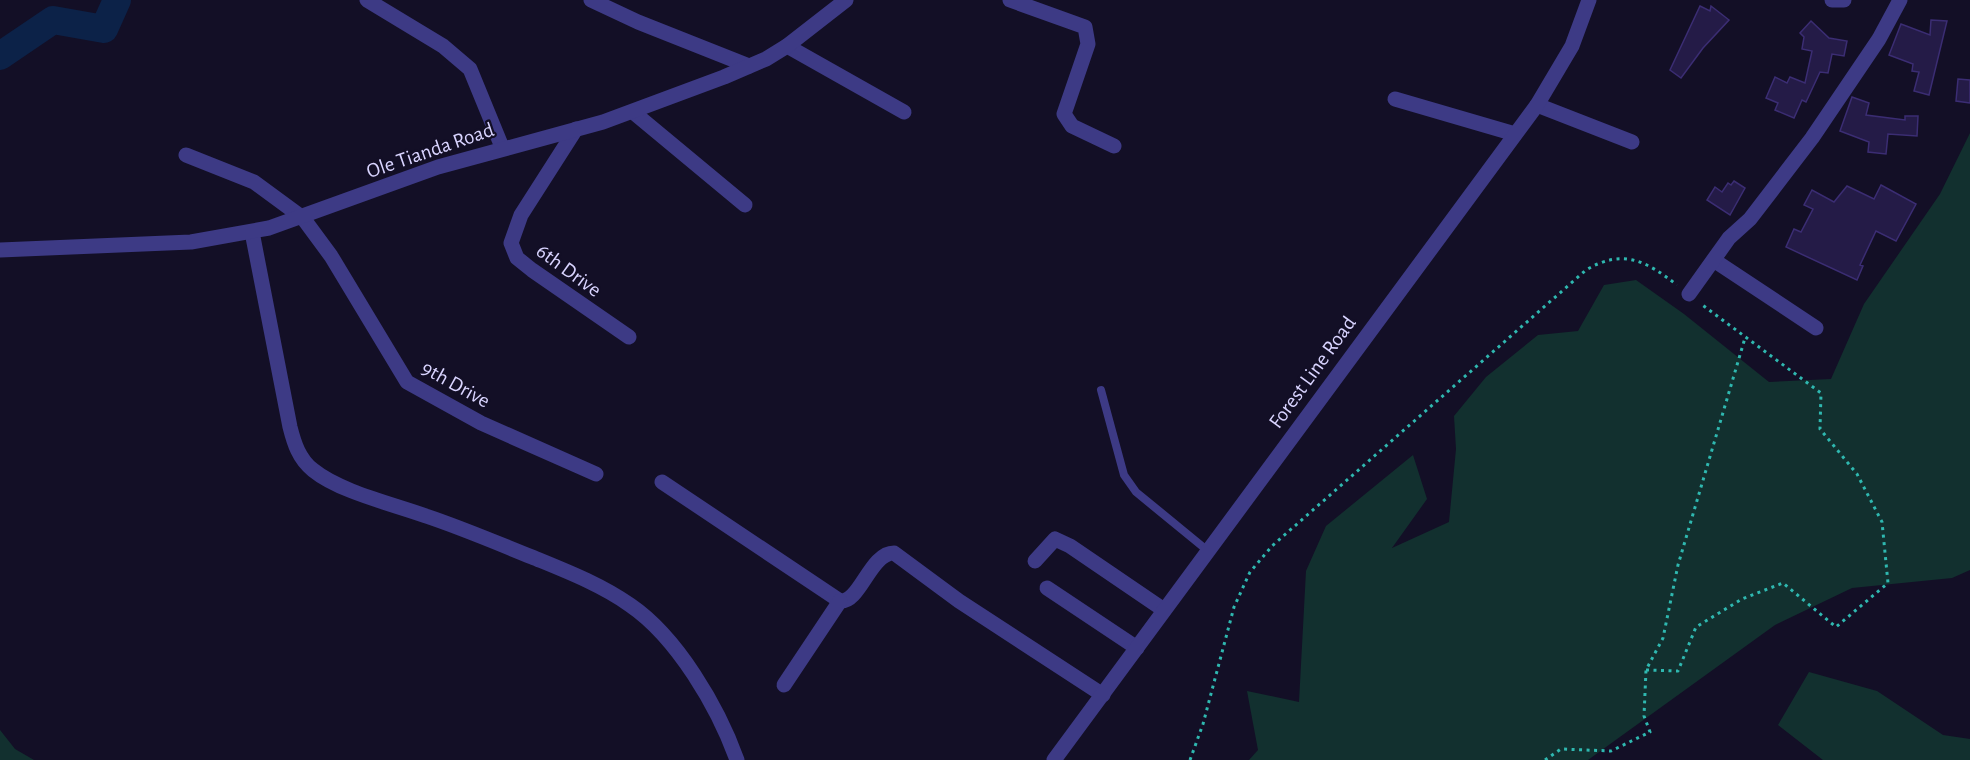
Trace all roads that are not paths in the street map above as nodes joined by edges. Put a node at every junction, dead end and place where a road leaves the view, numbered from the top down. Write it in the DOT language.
graph roads {
  1 [pos="367,0"];
  2 [pos="591,0"];
  3 [pos="846,0"];
  4 [pos="1010,0"];
  5 [pos="1589,0"];
  6 [pos="1832,0"];
  7 [pos="1844,0"];
  8 [pos="1900,0"];
  9 [pos="787,46"];
  10 [pos="749,66"];
  11 [pos="1395,99"];
  12 [pos="1537,105"];
  13 [pos="633,112"];
  14 [pos="904,112"];
  15 [pos="576,129"];
  16 [pos="1515,134"];
  17 [pos="1632,142"];
  18 [pos="1114,146"];
  19 [pos="502,147"];
  20 [pos="186,156"];
  21 [pos="745,205"];
  22 [pos="303,218"];
  23 [pos="252,232"];
  24 [pos="0,250"];
  25 [pos="1715,261"];
  26 [pos="1689,294"];
  27 [pos="1816,328"];
  28 [pos="629,337"];
  29 [pos="1101,390"];
  30 [pos="596,474"];
  31 [pos="662,482"];
  32 [pos="1208,551"];
  33 [pos="1035,561"];
  34 [pos="1047,588"];
  35 [pos="840,601"];
  36 [pos="1164,610"];
  37 [pos="1137,648"];
  38 [pos="784,685"];
  39 [pos="1103,695"];
  40 [pos="737,760"];
  41 [pos="1054,760"];
  1 -- 19 [label="street"];
  2 -- 10 [label="street"];
  3 -- 9 [label="street, Ole Tianda Road"];
  4 -- 18 [label="street"];
  5 -- 12 [label="street, Forest Line Road"];
  6 -- 7 [label="street"];
  8 -- 25 [label="street"];
  9 -- 10 [label="street, Ole Tianda Road"];
  9 -- 14 [label="street"];
  10 -- 13 [label="street, Ole Tianda Road"];
  11 -- 16 [label="street"];
  12 -- 16 [label="street, Forest Line Road"];
  12 -- 17 [label="street"];
  13 -- 15 [label="street, Ole Tianda Road"];
  13 -- 21 [label="street"];
  15 -- 19 [label="street, Ole Tianda Road"];
  15 -- 28 [label="street, 6th Drive"];
  16 -- 32 [label="street, Forest Line Road"];
  19 -- 22 [label="street, Ole Tianda Road"];
  20 -- 22 [label="street, 9th Drive"];
  22 -- 23 [label="street, Ole Tianda Road"];
  22 -- 30 [label="street, 9th Drive"];
  23 -- 24 [label="street, Ole Tianda Road"];
  23 -- 40 [label="street"];
  25 -- 26 [label="street"];
  25 -- 27 [label="street"];
  29 -- 32 [label="lane"];
  31 -- 35 [label="street"];
  32 -- 36 [label="street, Forest Line Road"];
  33 -- 36 [label="street"];
  34 -- 37 [label="street"];
  35 -- 38 [label="street"];
  35 -- 39 [label="street"];
  36 -- 37 [label="street, Forest Line Road"];
  37 -- 39 [label="street, Forest Line Road"];
  39 -- 41 [label="street, Forest Line Road"];
}
